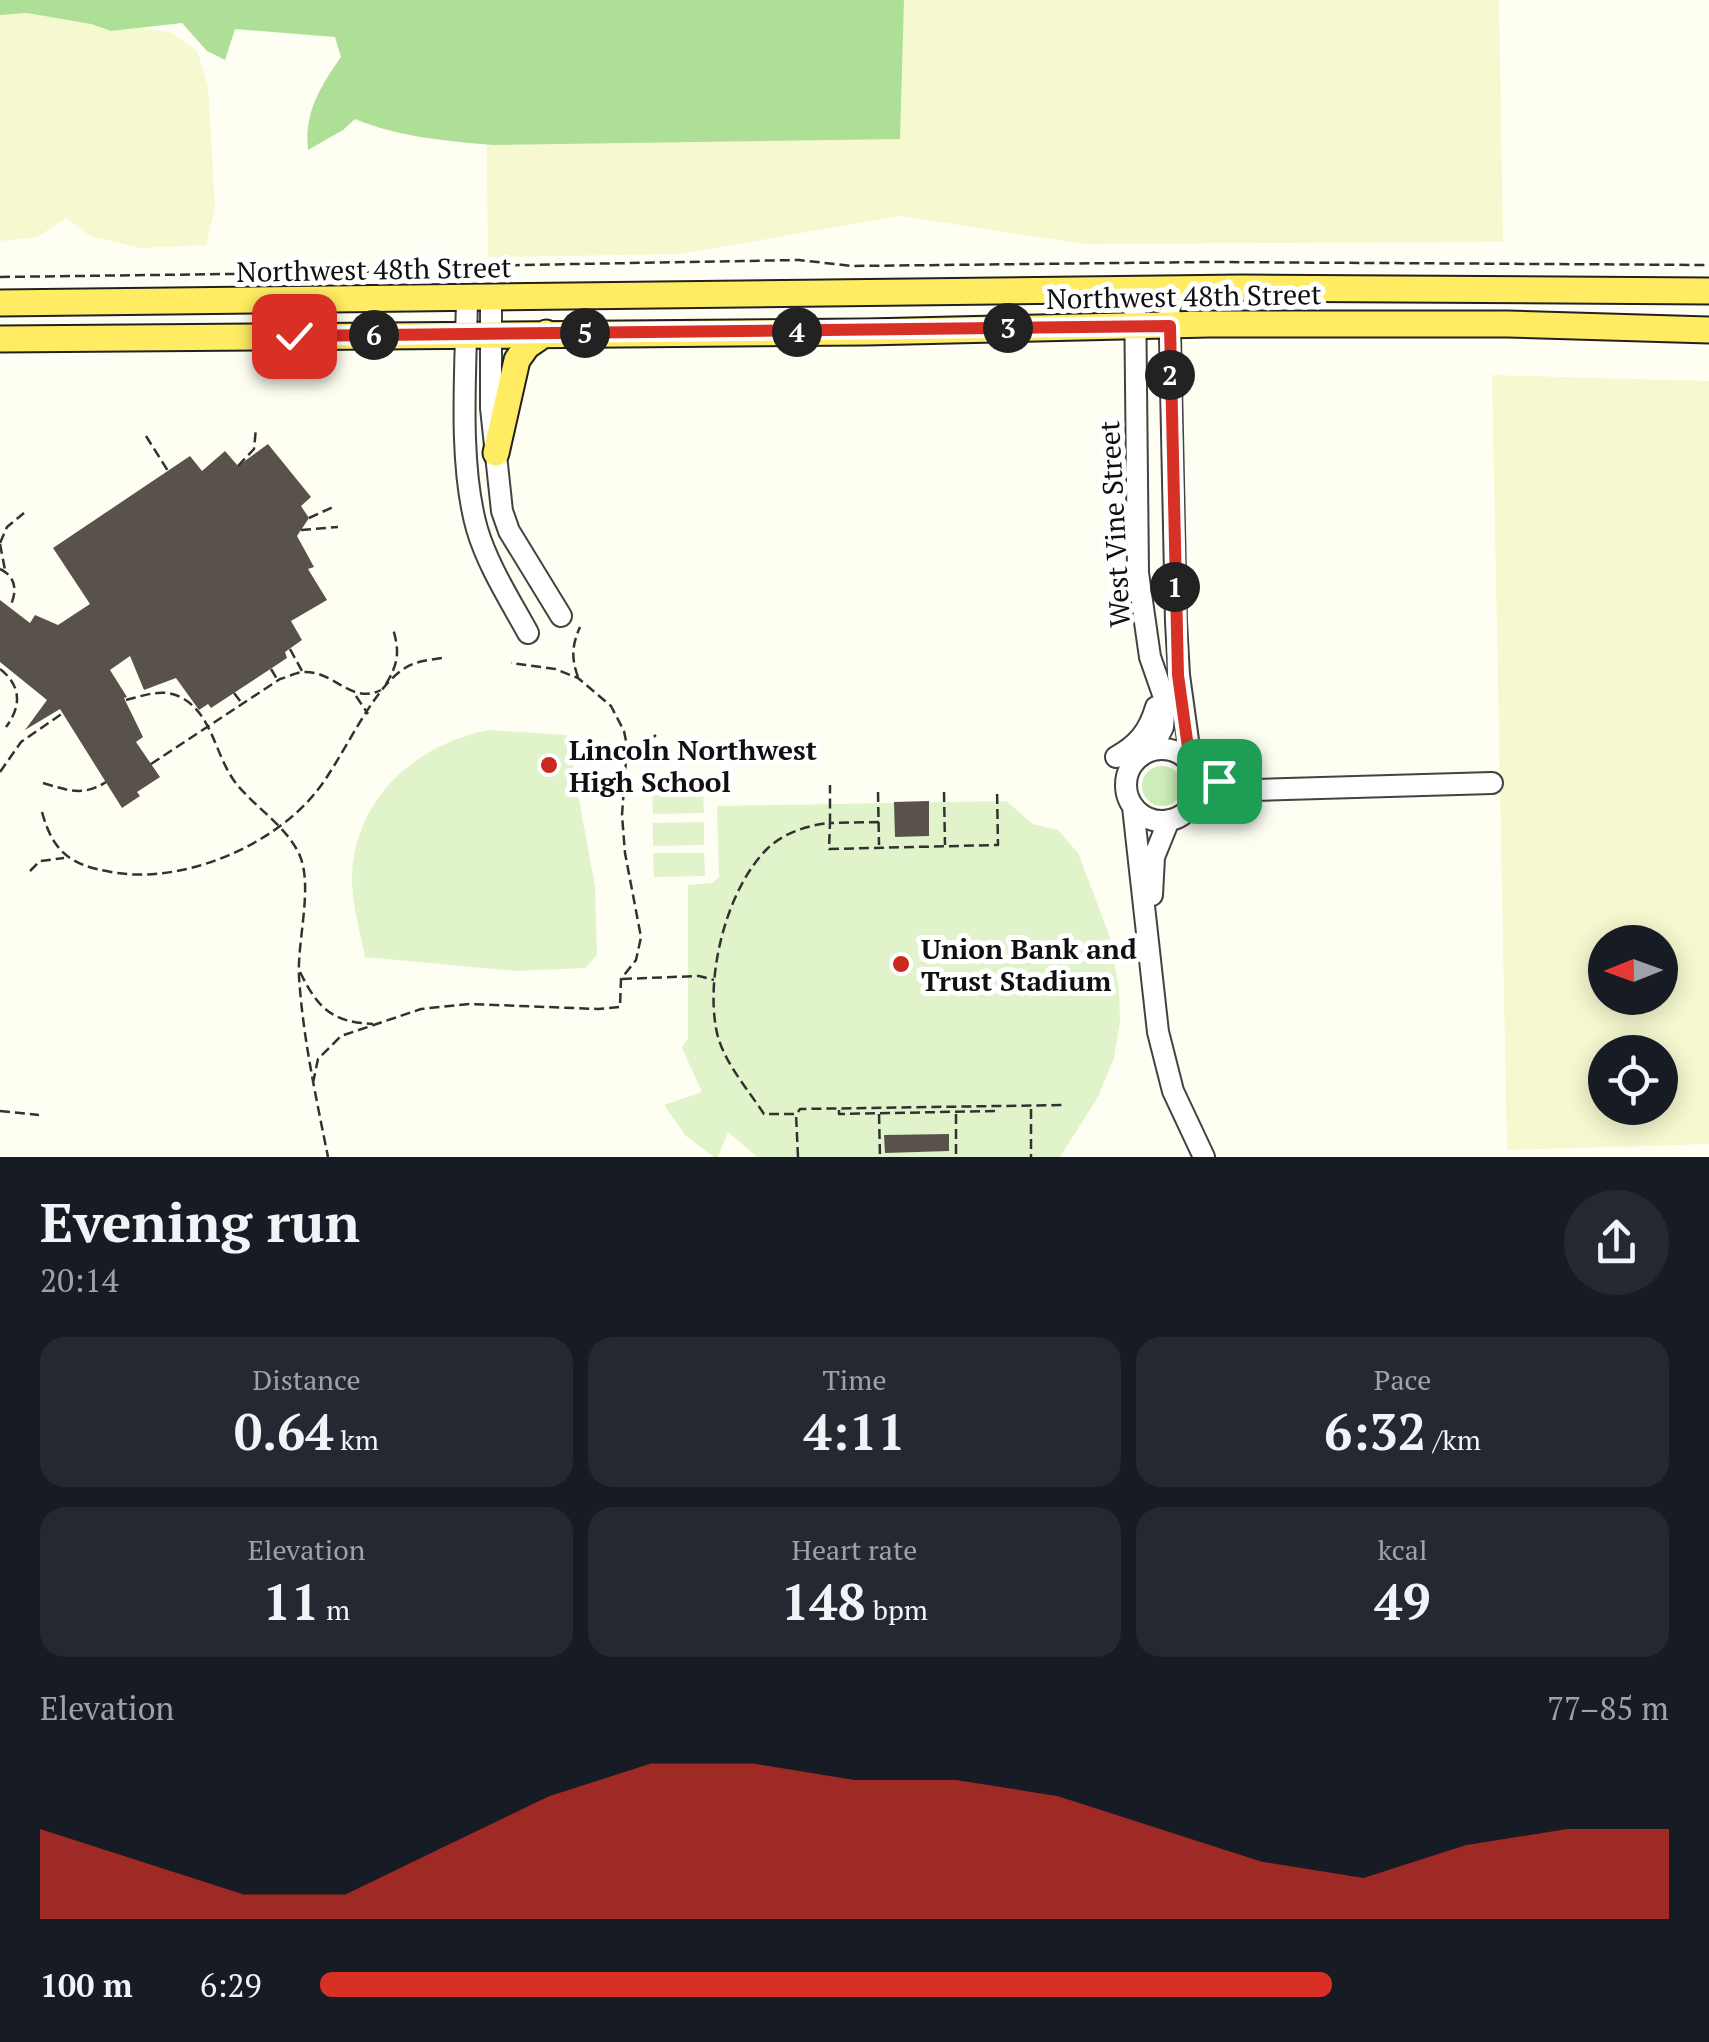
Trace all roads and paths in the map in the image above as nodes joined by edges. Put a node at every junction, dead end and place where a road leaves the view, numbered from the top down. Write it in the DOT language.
graph roads {
  1 [pos="1709,265"];
  2 [pos="0,277"];
  3 [pos="1135,290"];
  4 [pos="1169,290"];
  5 [pos="1709,291"];
  6 [pos="479,297"];
  7 [pos="0,303"];
  8 [pos="1135,326"];
  9 [pos="1170,326"];
  10 [pos="1709,330"];
  11 [pos="478,333"];
  12 [pos="546,333"];
  13 [pos="0,339"];
  14 [pos="256,428"];
  15 [pos="146,436"];
  16 [pos="496,453"];
  17 [pos="238,466"];
  18 [pos="168,470"];
  19 [pos="333,507"];
  20 [pos="24,514"];
  21 [pos="309,518"];
  22 [pos="338,527"];
  23 [pos="301,530"];
  24 [pos="0,544"];
  25 [pos="0,569"];
  26 [pos="6,572"];
  27 [pos="10,608"];
  28 [pos="561,616"];
  29 [pos="580,628"];
  30 [pos="393,630"];
  31 [pos="528,633"];
  32 [pos="290,649"];
  33 [pos="442,658"];
  34 [pos="511,664"];
  35 [pos="0,669"];
  36 [pos="270,669"];
  37 [pos="303,672"];
  38 [pos="1156,675"];
  39 [pos="578,678"];
  40 [pos="277,680"];
  41 [pos="382,689"];
  42 [pos="234,693"];
  43 [pos="355,694"];
  44 [pos="126,700"];
  45 [pos="242,704"];
  46 [pos="62,713"];
  47 [pos="368,714"];
  48 [pos="208,726"];
  49 [pos="6,727"];
  50 [pos="656,735"];
  51 [pos="1152,750"];
  52 [pos="1116,757"];
  53 [pos="626,759"];
  54 [pos="152,764"];
  55 [pos="1192,766"];
  56 [pos="0,772"];
  57 [pos="106,782"];
  58 [pos="43,783"];
  59 [pos="1492,783"];
  60 [pos="830,785"];
  61 [pos="997,788"];
  62 [pos="1255,790"];
  63 [pos="878,792"];
  64 [pos="944,792"];
  65 [pos="1133,807"];
  66 [pos="42,812"];
  67 [pos="1177,816"];
  68 [pos="879,822"];
  69 [pos="830,823"];
  70 [pos="276,826"];
  71 [pos="945,846"];
  72 [pos="879,848"];
  73 [pos="68,858"];
  74 [pos="30,871"];
  75 [pos="299,971"];
  76 [pos="621,979"];
  77 [pos="714,980"];
  78 [pos="374,1024"];
  79 [pos="314,1083"];
  80 [pos="1173,1091"];
  81 [pos="1031,1105"];
  82 [pos="1065,1105"];
  83 [pos="995,1106"];
  84 [pos="840,1108"];
  85 [pos="0,1111"];
  86 [pos="956,1112"];
  87 [pos="796,1114"];
  88 [pos="879,1114"];
  89 [pos="39,1115"];
  90 [pos="328,1157"];
  91 [pos="798,1157"];
  92 [pos="880,1157"];
  93 [pos="956,1157"];
  94 [pos="1031,1157"];
  95 [pos="1204,1157"];
  1 -- 2 [label="path"];
  3 -- 4 [label="main road, Northwest 48th Street"];
  3 -- 6 [label="main road, Northwest 48th Street"];
  3 -- 8 [label="street, West Vine Street"];
  4 -- 5 [label="main road, Northwest 48th Street"];
  4 -- 9 [label="street, West Vine Street"];
  6 -- 7 [label="main road, Northwest 48th Street"];
  6 -- 11 [label="street"];
  8 -- 9 [label="main road, Northwest 48th Street"];
  8 -- 12 [label="main road, Northwest 48th Street"];
  8 -- 38 [label="street, West Vine Street"];
  9 -- 10 [label="main road, Northwest 48th Street"];
  9 -- 55 [label="street, West Vine Street"];
  11 -- 12 [label="main road, Northwest 48th Street"];
  11 -- 13 [label="main road, Northwest 48th Street"];
  11 -- 16 [label="street"];
  11 -- 31 [label="street"];
  12 -- 16 [label="main road"];
  14 -- 17 [label="path"];
  15 -- 18 [label="path"];
  16 -- 28 [label="street"];
  19 -- 21 [label="path"];
  20 -- 24 [label="path"];
  22 -- 23 [label="path"];
  24 -- 26 [label="path"];
  25 -- 26 [label="path"];
  26 -- 27 [label="path"];
  29 -- 39 [label="path"];
  30 -- 41 [label="path"];
  32 -- 37 [label="path"];
  33 -- 41 [label="path"];
  34 -- 39 [label="path"];
  35 -- 49 [label="path"];
  36 -- 40 [label="path"];
  37 -- 40 [label="path"];
  37 -- 43 [label="path"];
  38 -- 51 [label="street, West Vine Street"];
  38 -- 52 [label="street"];
  39 -- 53 [label="path"];
  40 -- 45 [label="path"];
  41 -- 43 [label="path"];
  41 -- 47 [label="path"];
  42 -- 45 [label="path"];
  43 -- 47 [label="path"];
  44 -- 48 [label="path"];
  45 -- 48 [label="path"];
  46 -- 56 [label="path"];
  47 -- 70 [label="path"];
  48 -- 54 [label="path"];
  48 -- 70 [label="path"];
  50 -- 53 [label="path"];
  51 -- 55 [label="street"];
  51 -- 65 [label="street"];
  53 -- 76 [label="path"];
  55 -- 62 [label="street"];
  55 -- 67 [label="street"];
  57 -- 58 [label="path"];
  59 -- 62 [label="street"];
  60 -- 69 [label="path"];
  61 -- 71 [label="path"];
  62 -- 67 [label="street"];
  63 -- 68 [label="path"];
  64 -- 71 [label="path"];
  65 -- 67 [label="street"];
  65 -- 80 [label="street"];
  66 -- 73 [label="path"];
  67 -- 80 [label="street"];
  68 -- 69 [label="path"];
  68 -- 72 [label="path"];
  69 -- 72 [label="path"];
  69 -- 77 [label="path"];
  70 -- 73 [label="path"];
  70 -- 75 [label="path"];
  71 -- 72 [label="path"];
  73 -- 74 [label="path"];
  75 -- 78 [label="path"];
  75 -- 79 [label="path"];
  76 -- 77 [label="path"];
  76 -- 78 [label="path"];
  77 -- 87 [label="path"];
  78 -- 79 [label="path"];
  79 -- 90 [label="path"];
  80 -- 95 [label="street"];
  81 -- 82 [label="path"];
  81 -- 83 [label="path"];
  81 -- 94 [label="path"];
  83 -- 84 [label="path"];
  83 -- 86 [label="path"];
  84 -- 87 [label="path"];
  84 -- 88 [label="path"];
  85 -- 89 [label="path"];
  86 -- 88 [label="path"];
  86 -- 93 [label="path"];
  87 -- 91 [label="path"];
  88 -- 92 [label="path"];
}
